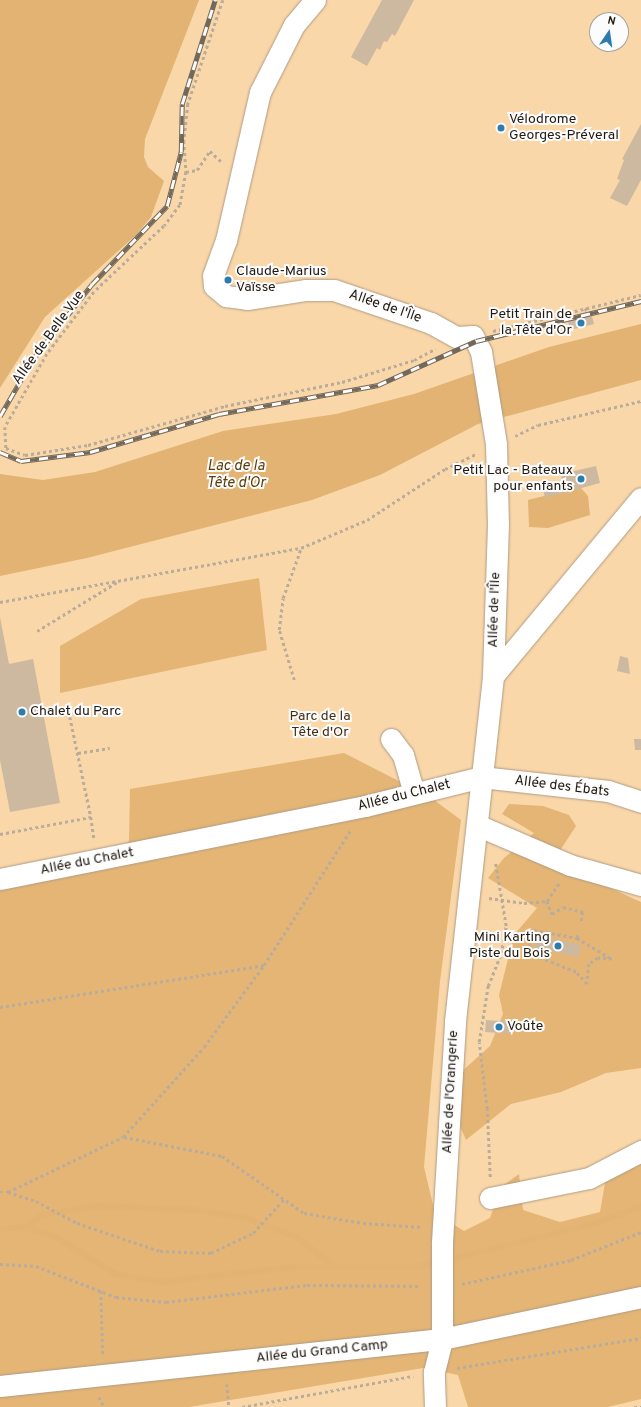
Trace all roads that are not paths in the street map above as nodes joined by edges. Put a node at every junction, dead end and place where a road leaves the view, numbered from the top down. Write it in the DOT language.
graph roads {
  1 [pos="315,0"];
  2 [pos="641,498"];
  3 [pos="493,676"];
  4 [pos="391,739"];
  5 [pos="481,777"];
  6 [pos="414,793"];
  7 [pos="641,802"];
  8 [pos="477,825"];
  9 [pos="0,879"];
  10 [pos="641,885"];
  11 [pos="641,1151"];
  12 [pos="490,1198"];
  13 [pos="641,1297"];
  14 [pos="442,1338"];
  15 [pos="0,1386"];
  16 [pos="430,1404"];
  1 -- 3 [label="street, Allée de l'Île"];
  2 -- 3 [label="street"];
  3 -- 5 [label="street"];
  4 -- 6 [label="street"];
  5 -- 6 [label="street, Allée du Chalet"];
  5 -- 7 [label="street, Allée des Ébats"];
  5 -- 8 [label="street, Allée de l'Orangerie"];
  6 -- 9 [label="street, Allée du Chalet"];
  8 -- 10 [label="street"];
  8 -- 14 [label="street, Allée de l'Orangerie"];
  11 -- 12 [label="street"];
  13 -- 14 [label="street, Allée du Grand Camp"];
  14 -- 15 [label="street, Allée du Grand Camp"];
  14 -- 16 [label="street, Allée de l'Orangerie"];
}
